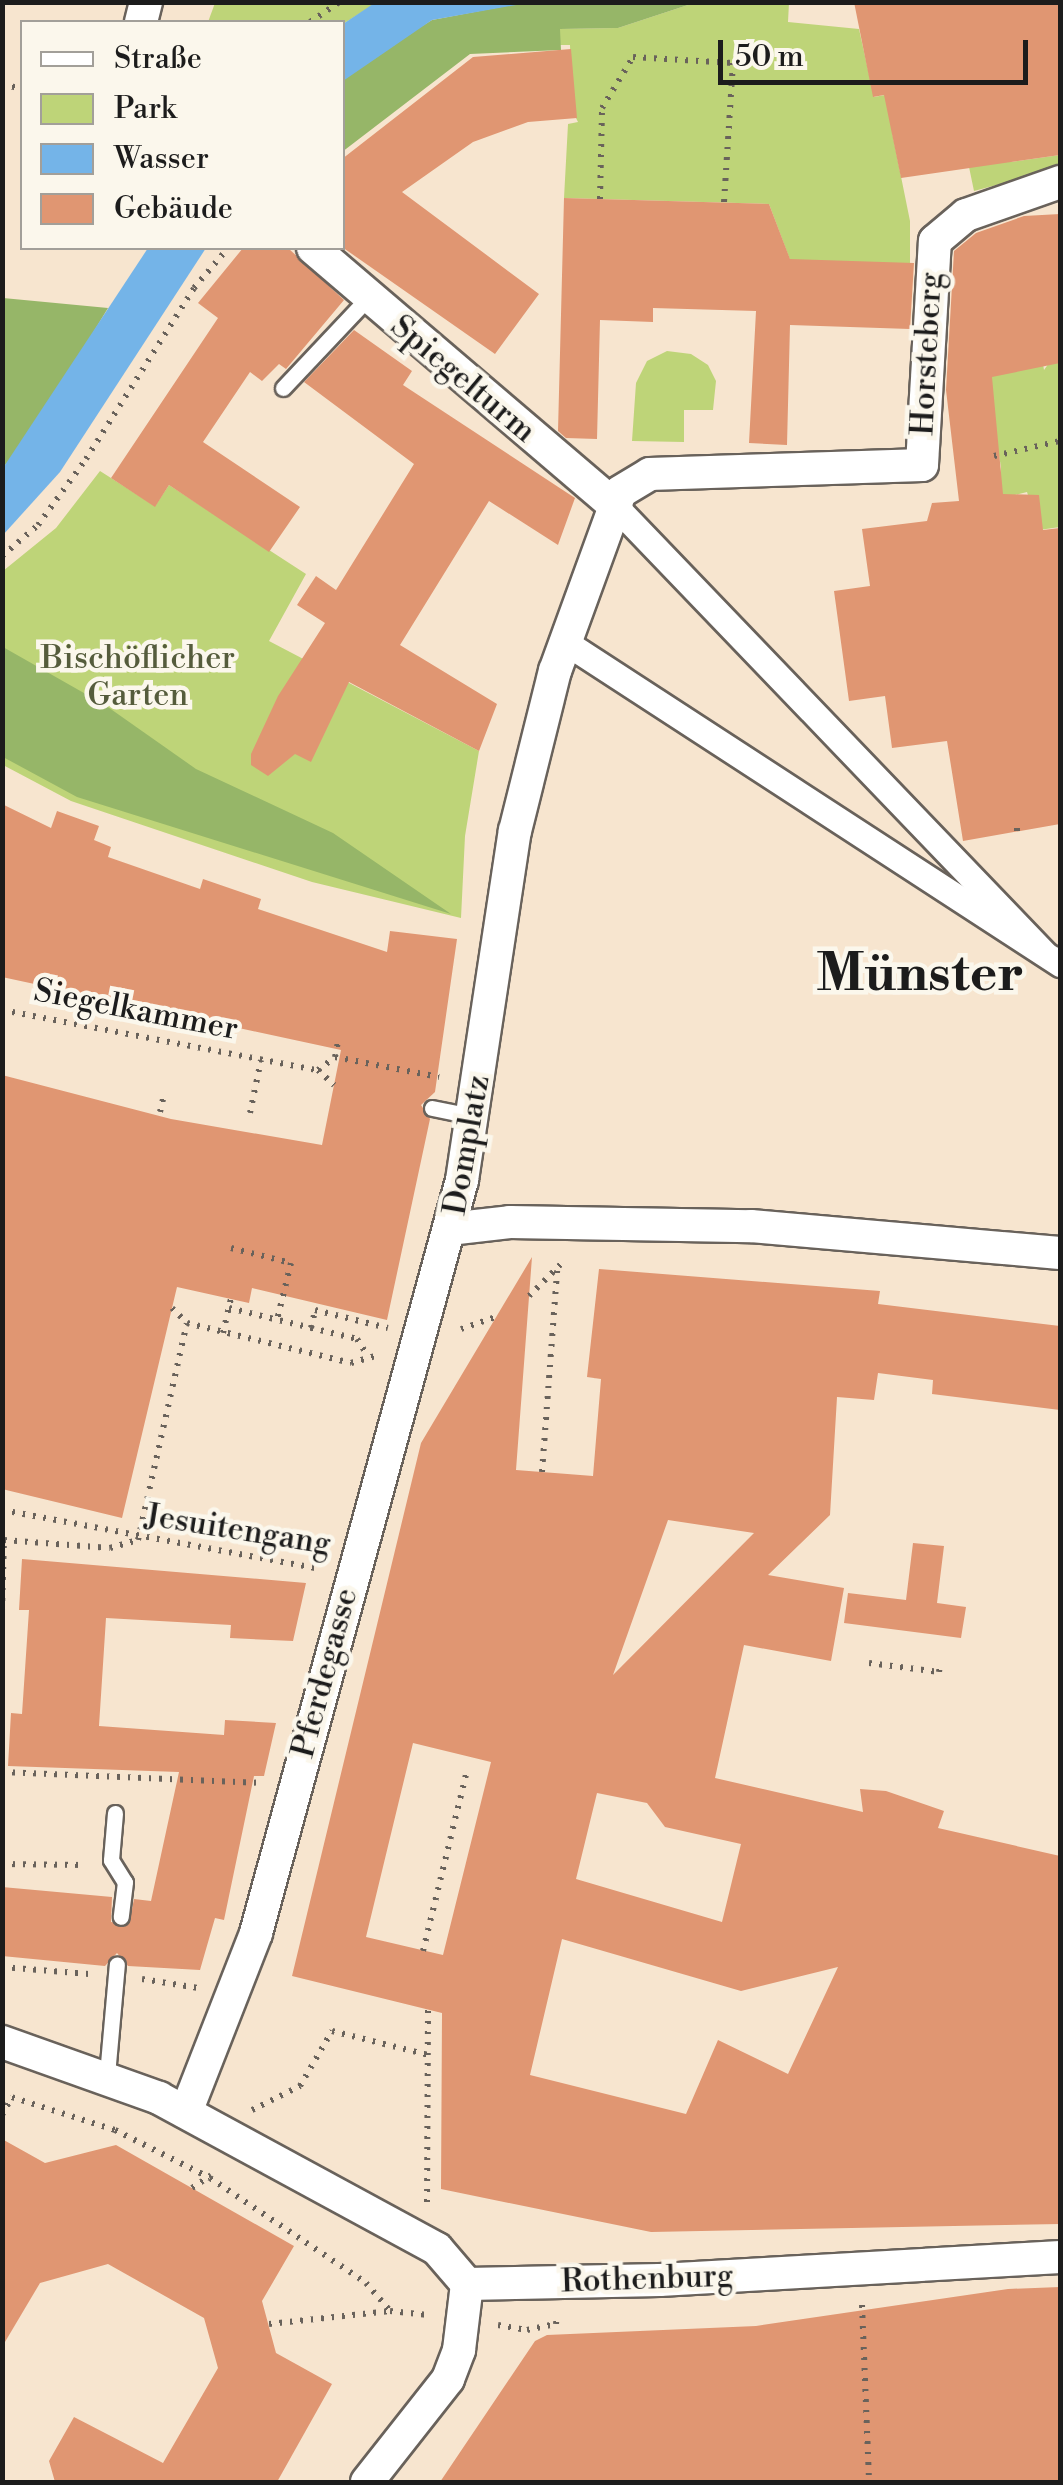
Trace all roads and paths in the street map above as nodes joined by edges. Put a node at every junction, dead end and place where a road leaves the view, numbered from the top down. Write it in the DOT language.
graph roads {
  1 [pos="340,2"];
  2 [pos="313,20"];
  3 [pos="1060,182"];
  4 [pos="600,199"];
  5 [pos="724,203"];
  6 [pos="226,250"];
  7 [pos="315,250"];
  8 [pos="367,298"];
  9 [pos="282,388"];
  10 [pos="1060,441"];
  11 [pos="994,456"];
  12 [pos="616,507"];
  13 [pos="2,556"];
  14 [pos="565,642"];
  15 [pos="1052,958"];
  16 [pos="2,1010"];
  17 [pos="338,1042"];
  18 [pos="336,1057"];
  19 [pos="261,1060"];
  20 [pos="318,1070"];
  21 [pos="334,1085"];
  22 [pos="164,1094"];
  23 [pos="475,1100"];
  24 [pos="432,1108"];
  25 [pos="160,1112"];
  26 [pos="250,1113"];
  27 [pos="449,1229"];
  28 [pos="231,1248"];
  29 [pos="582,1248"];
  30 [pos="1060,1253"];
  31 [pos="557,1271"];
  32 [pos="529,1296"];
  33 [pos="231,1299"];
  34 [pos="172,1308"];
  35 [pos="229,1308"];
  36 [pos="496,1317"];
  37 [pos="277,1320"];
  38 [pos="375,1322"];
  39 [pos="187,1324"];
  40 [pos="311,1328"];
  41 [pos="460,1329"];
  42 [pos="223,1333"];
  43 [pos="410,1352"];
  44 [pos="368,1356"];
  45 [pos="542,1472"];
  46 [pos="2,1510"];
  47 [pos="138,1540"];
  48 [pos="352,1574"];
  49 [pos="2,1611"];
  50 [pos="869,1662"];
  51 [pos="940,1665"];
  52 [pos="2,1772"];
  53 [pos="466,1774"];
  54 [pos="294,1788"];
  55 [pos="115,1813"];
  56 [pos="110,1860"];
  57 [pos="2,1864"];
  58 [pos="121,1917"];
  59 [pos="423,1951"];
  60 [pos="117,1964"];
  61 [pos="428,2009"];
  62 [pos="2,2042"];
  63 [pos="428,2056"];
  64 [pos="107,2076"];
  65 [pos="300,2086"];
  66 [pos="2,2094"];
  67 [pos="12,2098"];
  68 [pos="186,2112"];
  69 [pos="2,2115"];
  70 [pos="428,2244"];
  71 [pos="1060,2257"];
  72 [pos="861,2268"];
  73 [pos="468,2284"];
  74 [pos="268,2324"];
  75 [pos="367,2482"];
  76 [pos="869,2482"];
  1 -- 2 [label="path"];
  3 -- 12 [label="street, Horsteberg"];
  4 -- 5 [label="path"];
  6 -- 13 [label="path"];
  7 -- 8 [label="street, Spiegelturm"];
  8 -- 9 [label="lane"];
  8 -- 12 [label="street, Spiegelturm"];
  10 -- 11 [label="path"];
  12 -- 14 [label="street, Domplatz"];
  12 -- 15 [label="street"];
  14 -- 15 [label="street"];
  14 -- 23 [label="street, Domplatz"];
  16 -- 19 [label="path, Siegelkammer"];
  17 -- 18 [label="path"];
  18 -- 20 [label="path"];
  18 -- 23 [label="path"];
  19 -- 20 [label="path, Siegelkammer"];
  19 -- 26 [label="path, Siegelkammer"];
  20 -- 21 [label="path"];
  22 -- 25 [label="path"];
  23 -- 24 [label="lane"];
  23 -- 27 [label="street, Domplatz"];
  27 -- 30 [label="street, Domplatz"];
  27 -- 43 [label="street, Pferdegasse"];
  28 -- 37 [label="path"];
  29 -- 31 [label="path"];
  31 -- 32 [label="path"];
  31 -- 45 [label="path"];
  33 -- 35 [label="path"];
  34 -- 39 [label="path"];
  35 -- 37 [label="path"];
  35 -- 42 [label="path"];
  36 -- 41 [label="path"];
  37 -- 40 [label="path"];
  38 -- 40 [label="path"];
  39 -- 42 [label="path"];
  39 -- 47 [label="path"];
  40 -- 44 [label="path"];
  42 -- 44 [label="path"];
  43 -- 44 [label="path"];
  43 -- 48 [label="street, Pferdegasse"];
  46 -- 47 [label="path, Jesuitengang"];
  47 -- 48 [label="path, Jesuitengang"];
  47 -- 49 [label="path"];
  48 -- 54 [label="street, Pferdegasse"];
  50 -- 51 [label="path"];
  52 -- 54 [label="path"];
  53 -- 59 [label="path"];
  54 -- 68 [label="street, Pferdegasse"];
  55 -- 56 [label="lane"];
  56 -- 57 [label="path"];
  56 -- 58 [label="lane"];
  60 -- 64 [label="lane"];
  61 -- 63 [label="path"];
  62 -- 64 [label="street"];
  63 -- 65 [label="path"];
  63 -- 70 [label="path"];
  64 -- 68 [label="street"];
  66 -- 67 [label="path"];
  67 -- 69 [label="path"];
  67 -- 74 [label="path"];
  68 -- 70 [label="street"];
  70 -- 73 [label="street"];
  71 -- 72 [label="street, Rothenburg"];
  72 -- 73 [label="street, Rothenburg"];
  72 -- 76 [label="path"];
  73 -- 75 [label="street"];
}
